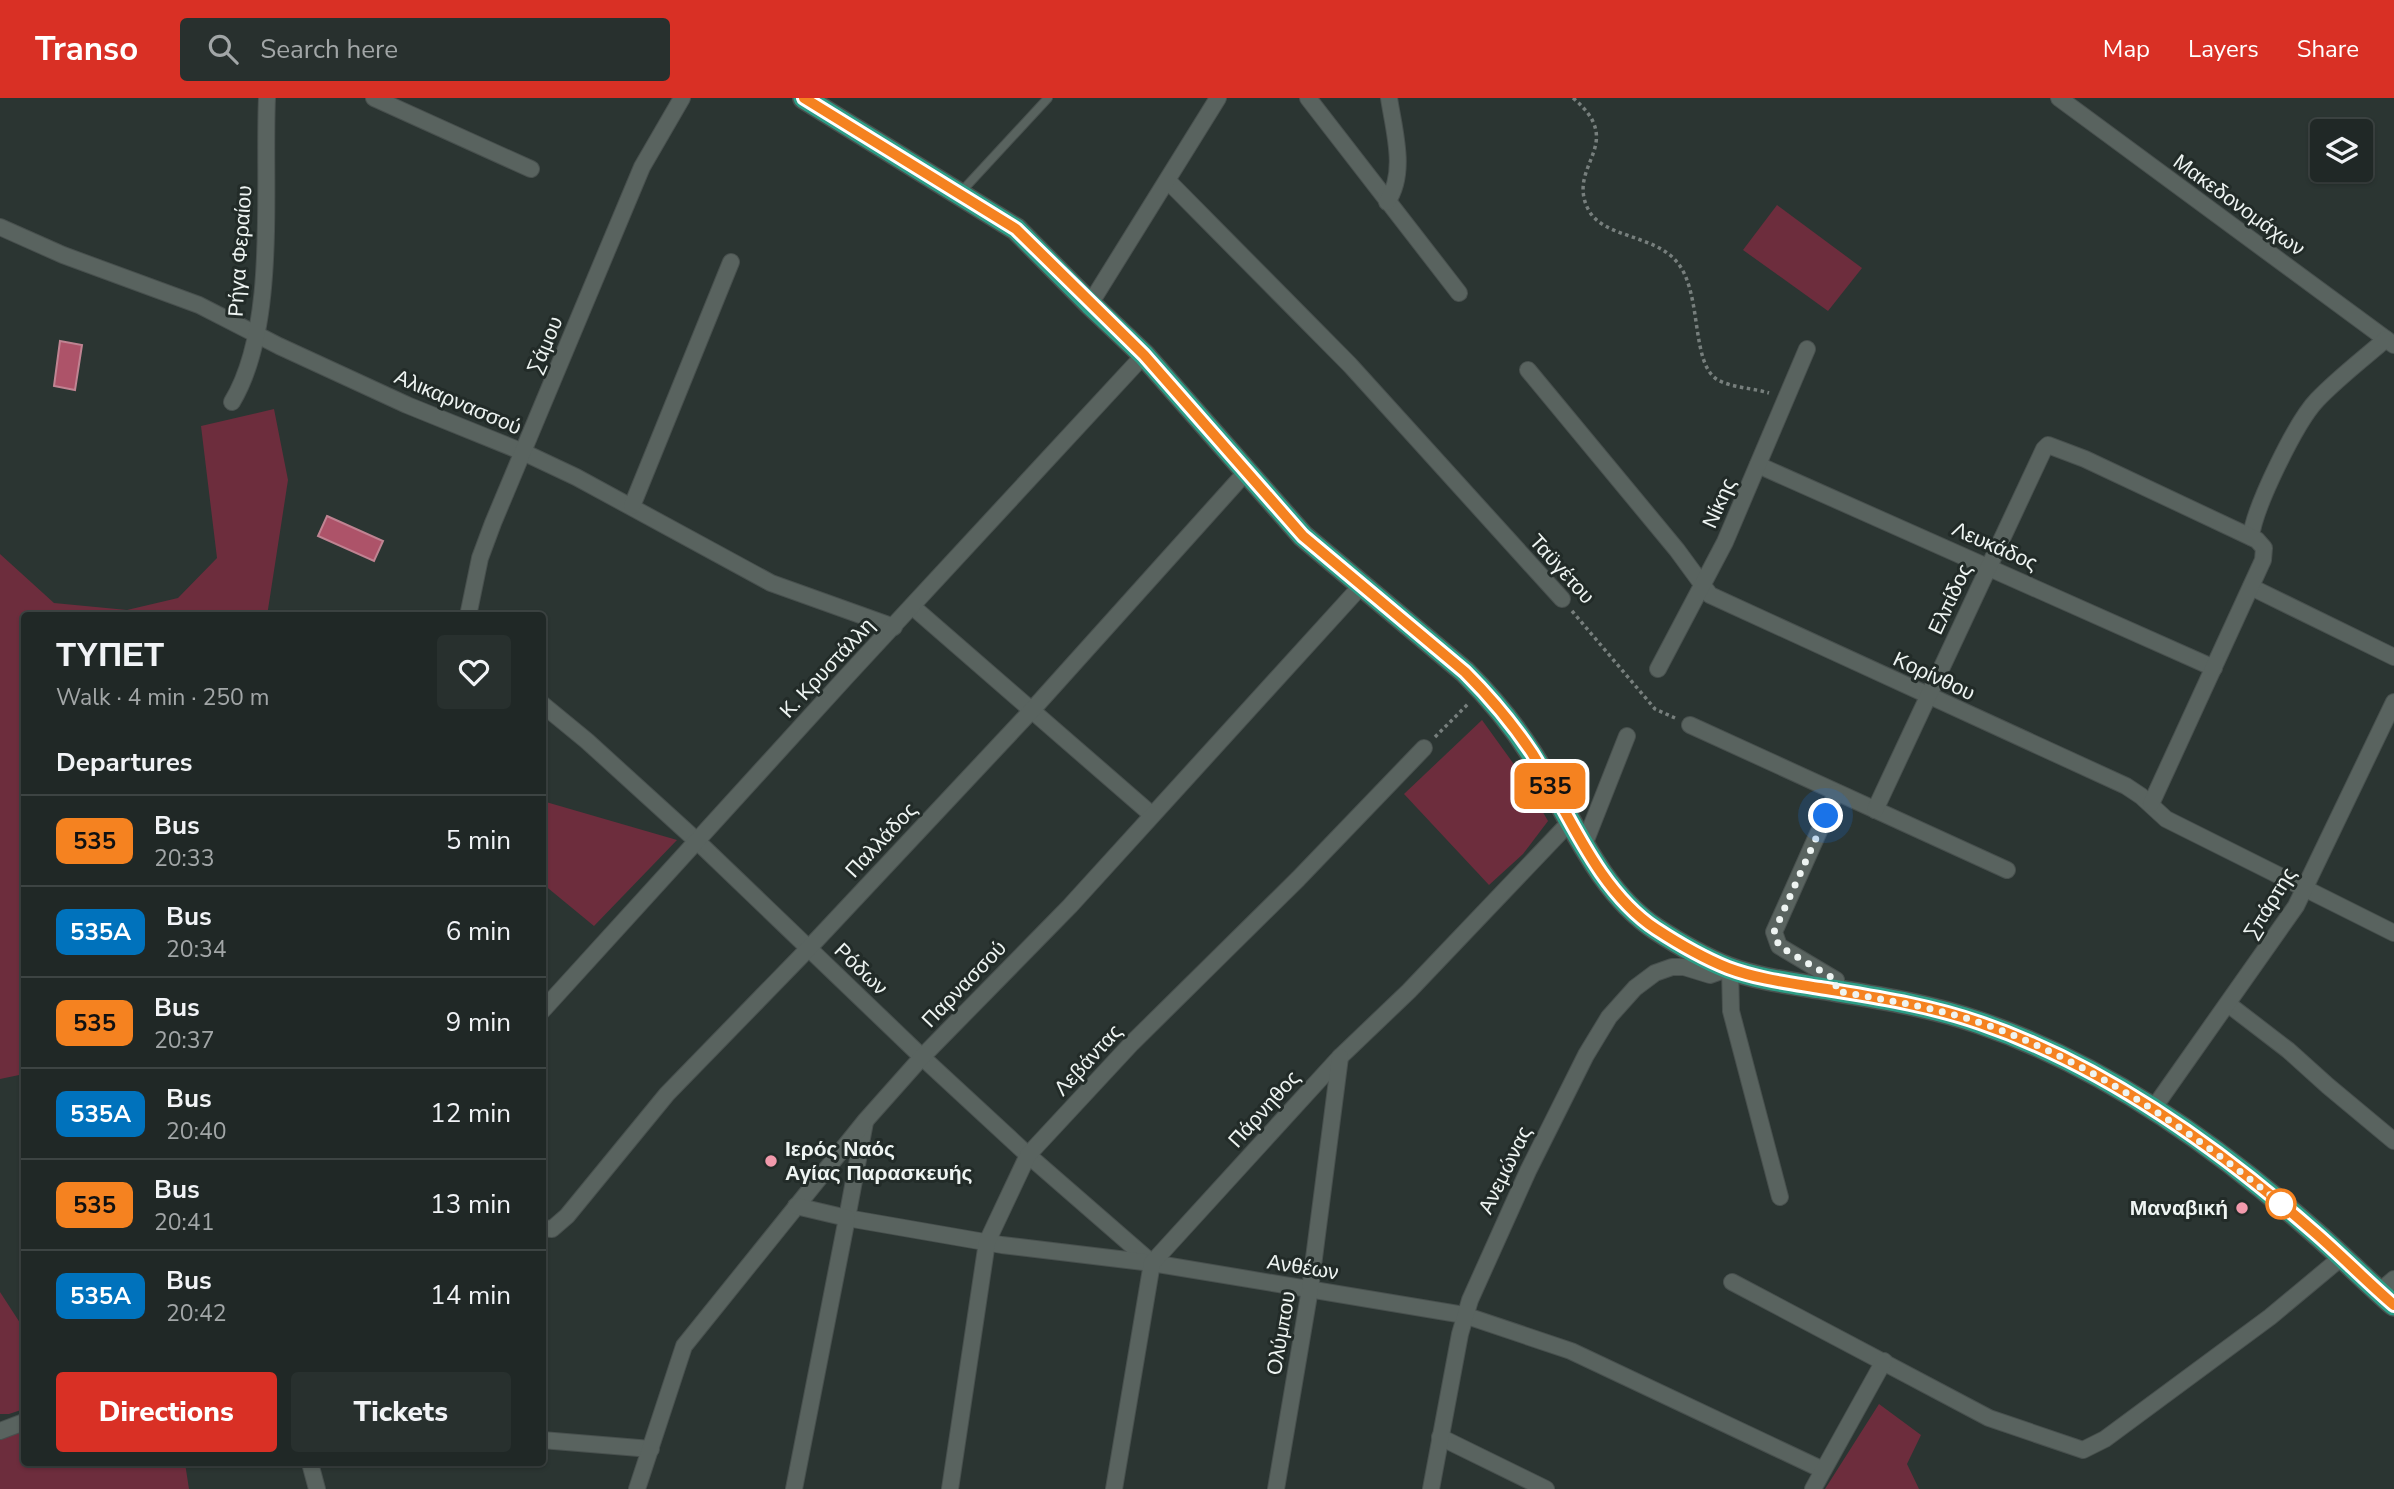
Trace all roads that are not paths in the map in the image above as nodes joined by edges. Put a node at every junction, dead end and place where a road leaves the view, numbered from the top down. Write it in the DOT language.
graph roads {
  1 [pos="267,98"];
  2 [pos="374,98"];
  3 [pos="682,98"];
  4 [pos="804,98"];
  5 [pos="1048,98"];
  6 [pos="1218,98"];
  7 [pos="1308,98"];
  8 [pos="1389,98"];
  9 [pos="2059,98"];
  10 [pos="531,169"];
  11 [pos="1168,181"];
  12 [pos="959,194"];
  13 [pos="1387,202"];
  14 [pos="0,227"];
  15 [pos="731,262"];
  16 [pos="1459,293"];
  17 [pos="1090,304"];
  18 [pos="256,333"];
  19 [pos="2390,342"];
  20 [pos="1807,349"];
  21 [pos="1144,355"];
  22 [pos="1528,370"];
  23 [pos="232,402"];
  24 [pos="523,452"];
  25 [pos="1758,465"];
  26 [pos="1247,472"];
  27 [pos="632,506"];
  28 [pos="2251,537"];
  29 [pos="1989,566"];
  30 [pos="1362,585"];
  31 [pos="1702,587"];
  32 [pos="2251,587"];
  33 [pos="1562,599"];
  34 [pos="913,607"];
  35 [pos="469,612"];
  36 [pos="894,627"];
  37 [pos="2394,657"];
  38 [pos="2214,668"];
  39 [pos="1658,669"];
  40 [pos="1928,697"];
  41 [pos="2394,702"];
  42 [pos="546,707"];
  43 [pos="1032,709"];
  44 [pos="1690,725"];
  45 [pos="1627,736"];
  46 [pos="1424,748"];
  47 [pos="1836,793"];
  48 [pos="2151,804"];
  49 [pos="1875,810"];
  50 [pos="1152,814"];
  51 [pos="1570,822"];
  52 [pos="698,842"];
  53 [pos="1584,845"];
  54 [pos="2007,870"];
  55 [pos="2306,888"];
  56 [pos="2394,933"];
  57 [pos="809,948"];
  58 [pos="1730,968"];
  59 [pos="1836,991"];
  60 [pos="2228,1004"];
  61 [pos="546,1007"];
  62 [pos="922,1057"];
  63 [pos="1340,1058"];
  64 [pos="2153,1110"];
  65 [pos="866,1119"];
  66 [pos="2394,1141"];
  67 [pos="1028,1155"];
  68 [pos="1780,1197"];
  69 [pos="796,1206"];
  70 [pos="847,1218"];
  71 [pos="546,1228"];
  72 [pos="987,1242"];
  73 [pos="2342,1257"];
  74 [pos="1152,1263"];
  75 [pos="1732,1282"];
  76 [pos="1310,1289"];
  77 [pos="2389,1292"];
  78 [pos="1464,1315"];
  79 [pos="1884,1361"];
  80 [pos="21,1423"];
  81 [pos="0,1431"];
  82 [pos="1440,1437"];
  83 [pos="546,1440"];
  84 [pos="651,1449"];
  85 [pos="311,1466"];
  86 [pos="1823,1470"];
  87 [pos="317,1489"];
  88 [pos="637,1489"];
  89 [pos="794,1489"];
  90 [pos="950,1489"];
  91 [pos="1114,1489"];
  92 [pos="1276,1489"];
  93 [pos="1431,1489"];
  94 [pos="1546,1489"];
  95 [pos="1813,1489"];
  1 -- 18 [label="street, Ρήγα Φεραίου"];
  2 -- 10 [label="street"];
  3 -- 24 [label="street, Σάμου"];
  4 -- 12 [label="main road"];
  5 -- 12 [label="lane"];
  6 -- 11 [label="street"];
  7 -- 13 [label="street"];
  8 -- 13 [label="street"];
  9 -- 19 [label="street, Μακεδονομάχων"];
  11 -- 17 [label="street"];
  11 -- 33 [label="street, Ταϋγέτου"];
  12 -- 17 [label="main road"];
  13 -- 16 [label="street"];
  14 -- 18 [label="street, Αλικαρνασσού"];
  15 -- 27 [label="street"];
  17 -- 21 [label="main road"];
  18 -- 23 [label="street, Ρήγα Φεραίου"];
  18 -- 24 [label="street, Αλικαρνασσού"];
  19 -- 28 [label="street"];
  20 -- 25 [label="street, Νίκης"];
  21 -- 26 [label="main road"];
  21 -- 34 [label="street, Κ. Κρυστάλλη"];
  22 -- 31 [label="street, Κορίνθου"];
  24 -- 27 [label="street, Αλικαρνασσού"];
  24 -- 35 [label="street, Σάμου"];
  25 -- 29 [label="street, Λευκάδος"];
  25 -- 31 [label="street, Νίκης"];
  26 -- 30 [label="main road"];
  26 -- 43 [label="street, Παλλάδος"];
  27 -- 36 [label="street, Αλικαρνασσού"];
  28 -- 29 [label="street, Ελπίδος"];
  28 -- 32 [label="street"];
  29 -- 38 [label="street, Λευκάδος"];
  29 -- 40 [label="street, Ελπίδος"];
  30 -- 50 [label="street, Παρνασσού"];
  30 -- 51 [label="main road"];
  31 -- 39 [label="street, Νίκης"];
  31 -- 40 [label="street, Κορίνθου"];
  32 -- 37 [label="street"];
  32 -- 38 [label="street"];
  34 -- 36 [label="street, Κ. Κρυστάλλη"];
  34 -- 43 [label="street"];
  36 -- 52 [label="street, Κ. Κρυστάλλη"];
  38 -- 48 [label="street"];
  40 -- 48 [label="street, Κορίνθου"];
  40 -- 49 [label="street, Ελπίδος"];
  41 -- 55 [label="street, Σπάρτης"];
  42 -- 52 [label="street, Ρόδων"];
  43 -- 50 [label="street"];
  43 -- 57 [label="street, Παλλάδος"];
  44 -- 47 [label="street"];
  45 -- 53 [label="street"];
  46 -- 67 [label="street, Λεβάντας"];
  47 -- 49 [label="street"];
  47 -- 59 [label="street"];
  48 -- 55 [label="street, Κορίνθου"];
  49 -- 54 [label="street"];
  50 -- 62 [label="street, Παρνασσού"];
  51 -- 53 [label="main road"];
  51 -- 63 [label="street, Πάρνηθος"];
  52 -- 57 [label="street, Ρόδων"];
  52 -- 61 [label="street, Κ. Κρυστάλλη"];
  53 -- 58 [label="main road"];
  55 -- 56 [label="street, Κορίνθου"];
  55 -- 60 [label="street, Σπάρτης"];
  57 -- 62 [label="street, Ρόδων"];
  57 -- 71 [label="street, Παλλάδος"];
  58 -- 59 [label="main road"];
  58 -- 68 [label="street"];
  58 -- 78 [label="street, Ανεμώνας"];
  59 -- 64 [label="main road"];
  60 -- 64 [label="street, Σπάρτης"];
  60 -- 66 [label="street"];
  62 -- 65 [label="street, Παρνασσού"];
  62 -- 67 [label="street, Ρόδων"];
  63 -- 74 [label="street, Πάρνηθος"];
  63 -- 76 [label="street, Ολύμπου"];
  64 -- 73 [label="main road"];
  65 -- 69 [label="street, Παρνασσού"];
  65 -- 70 [label="street"];
  67 -- 72 [label="street, Λεβάντας"];
  67 -- 74 [label="street, Ρόδων"];
  69 -- 70 [label="street, Ανθέων"];
  69 -- 84 [label="street, Παρνασσού"];
  70 -- 72 [label="street, Ανθέων"];
  70 -- 89 [label="street"];
  72 -- 74 [label="street, Ανθέων"];
  72 -- 90 [label="street, Λεβάντας"];
  73 -- 77 [label="main road"];
  73 -- 79 [label="street"];
  74 -- 76 [label="street, Ανθέων"];
  74 -- 91 [label="street"];
  75 -- 79 [label="street"];
  76 -- 78 [label="street, Ανθέων"];
  76 -- 92 [label="street, Ολύμπου"];
  78 -- 82 [label="street, Ανεμώνας"];
  78 -- 86 [label="street, Ανθέων"];
  79 -- 86 [label="street"];
  80 -- 81 [label="street"];
  82 -- 93 [label="street, Ανεμώνας"];
  82 -- 94 [label="street"];
  83 -- 84 [label="street"];
  84 -- 88 [label="street"];
  85 -- 87 [label="street"];
  86 -- 95 [label="street"];
}
